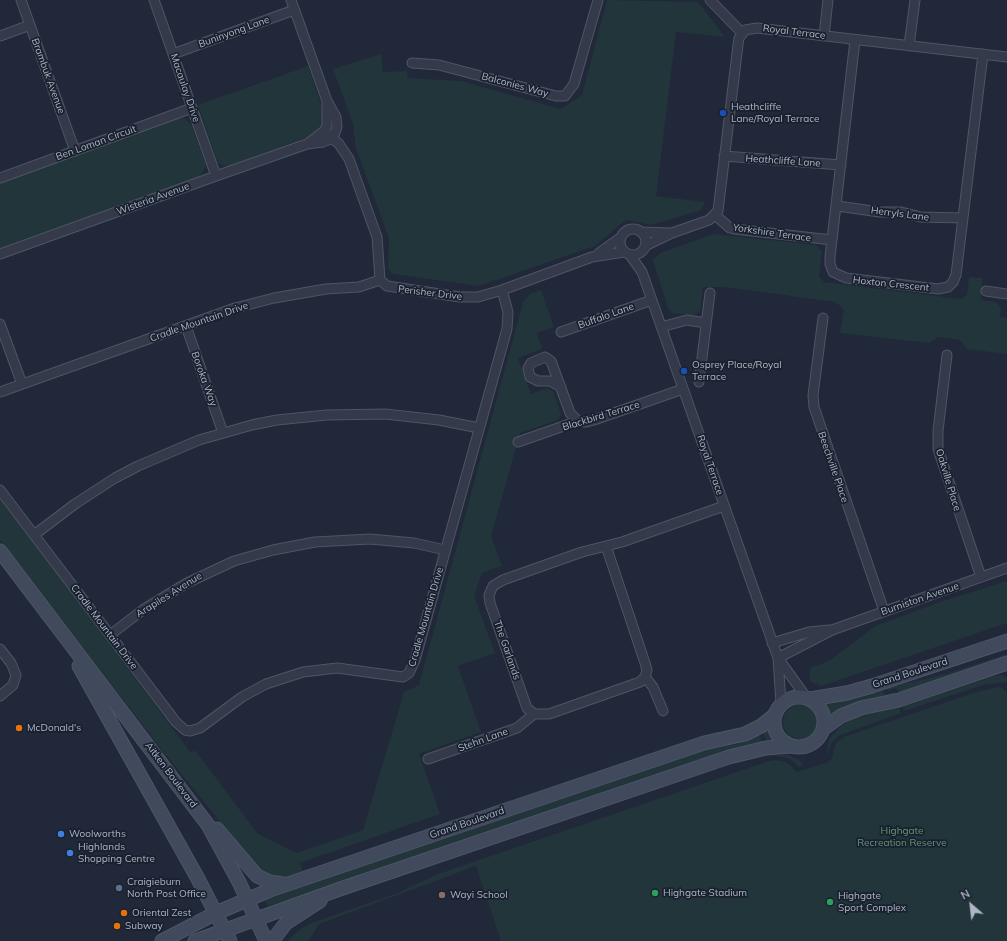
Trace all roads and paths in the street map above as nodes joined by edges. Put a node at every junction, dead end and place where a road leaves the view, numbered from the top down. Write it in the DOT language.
graph roads {
  1 [pos="21,0"];
  2 [pos="154,0"];
  3 [pos="291,0"];
  4 [pos="598,0"];
  5 [pos="710,0"];
  6 [pos="828,0"];
  7 [pos="915,0"];
  8 [pos="294,10"];
  9 [pos="30,25"];
  10 [pos="742,33"];
  11 [pos="0,36"];
  12 [pos="824,36"];
  13 [pos="855,40"];
  14 [pos="909,46"];
  15 [pos="173,54"];
  16 [pos="983,54"];
  17 [pos="1007,57"];
  18 [pos="412,63"];
  19 [pos="327,100"];
  20 [pos="192,108"];
  21 [pos="324,131"];
  22 [pos="332,138"];
  23 [pos="307,144"];
  24 [pos="75,151"];
  25 [pos="724,156"];
  26 [pos="841,165"];
  27 [pos="216,176"];
  28 [pos="0,178"];
  29 [pos="837,206"];
  30 [pos="715,216"];
  31 [pos="963,218"];
  32 [pos="641,232"];
  33 [pos="672,233"];
  34 [pos="620,238"];
  35 [pos="832,240"];
  36 [pos="644,248"];
  37 [pos="627,253"];
  38 [pos="0,254"];
  39 [pos="592,257"];
  40 [pos="642,272"];
  41 [pos="380,280"];
  42 [pos="502,290"];
  43 [pos="986,292"];
  44 [pos="710,293"];
  45 [pos="1007,294"];
  46 [pos="652,300"];
  47 [pos="823,318"];
  48 [pos="706,323"];
  49 [pos="0,324"];
  50 [pos="186,326"];
  51 [pos="662,327"];
  52 [pos="561,332"];
  53 [pos="947,355"];
  54 [pos="699,382"];
  55 [pos="22,384"];
  56 [pos="561,388"];
  57 [pos="683,389"];
  58 [pos="0,392"];
  59 [pos="578,421"];
  60 [pos="479,428"];
  61 [pos="224,433"];
  62 [pos="518,442"];
  63 [pos="0,490"];
  64 [pos="724,506"];
  65 [pos="34,535"];
  66 [pos="606,546"];
  67 [pos="0,550"];
  68 [pos="445,550"];
  69 [pos="1007,568"];
  70 [pos="981,577"];
  71 [pos="884,611"];
  72 [pos="54,623"];
  73 [pos="832,630"];
  74 [pos="110,635"];
  75 [pos="1007,641"];
  76 [pos="772,643"];
  77 [pos="0,649"];
  78 [pos="778,658"];
  79 [pos="1007,663"];
  80 [pos="645,677"];
  81 [pos="0,696"];
  82 [pos="808,698"];
  83 [pos="778,710"];
  84 [pos="663,711"];
  85 [pos="534,714"];
  86 [pos="824,729"];
  87 [pos="791,746"];
  88 [pos="428,759"];
  89 [pos="186,795"];
  90 [pos="285,885"];
  91 [pos="340,889"];
  92 [pos="248,900"];
  93 [pos="216,913"];
  94 [pos="256,919"];
  95 [pos="227,936"];
  96 [pos="162,941"];
  97 [pos="195,941"];
  98 [pos="266,941"];
  99 [pos="272,941"];
  1 -- 9 [label="street, Brambuk Avenue"];
  2 -- 15 [label="street, Macaulay Drive"];
  3 -- 8 [label="street"];
  4 -- 18 [label="street, Balconies Way"];
  5 -- 10 [label="street"];
  6 -- 12 [label="street"];
  7 -- 14 [label="street"];
  8 -- 15 [label="street, Buninyong Lane"];
  8 -- 19 [label="street"];
  9 -- 11 [label="street"];
  9 -- 24 [label="street, Brambuk Avenue"];
  10 -- 12 [label="street, Royal Terrace"];
  10 -- 25 [label="street"];
  12 -- 13 [label="street, Royal Terrace"];
  13 -- 14 [label="street, Royal Terrace"];
  13 -- 26 [label="street, Hoxton Crescent"];
  14 -- 16 [label="street, Royal Terrace"];
  15 -- 20 [label="street, Macaulay Drive"];
  16 -- 17 [label="street, Royal Terrace"];
  16 -- 31 [label="street, Hoxton Crescent"];
  19 -- 21 [label="street"];
  19 -- 22 [label="street"];
  20 -- 24 [label="street, Ben Loman Circuit"];
  20 -- 27 [label="street, Macaulay Drive"];
  21 -- 22 [label="street"];
  21 -- 23 [label="street, Wisteria Avenue"];
  22 -- 23 [label="street, Wisteria Avenue"];
  22 -- 41 [label="street"];
  23 -- 27 [label="street, Wisteria Avenue"];
  24 -- 28 [label="street, Ben Loman Circuit"];
  25 -- 26 [label="street, Heathcliffe Lane"];
  25 -- 30 [label="street"];
  26 -- 29 [label="street, Hoxton Crescent"];
  27 -- 38 [label="street, Wisteria Avenue"];
  29 -- 31 [label="street, Herryls Lane"];
  29 -- 35 [label="street, Hoxton Crescent"];
  30 -- 33 [label="street"];
  30 -- 35 [label="street, Yorkshire Terrace"];
  31 -- 35 [label="street, Hoxton Crescent"];
  32 -- 33 [label="street"];
  32 -- 34 [label="street"];
  32 -- 36 [label="street"];
  33 -- 36 [label="street"];
  34 -- 37 [label="street"];
  34 -- 39 [label="street, Perisher Drive"];
  36 -- 37 [label="street"];
  36 -- 40 [label="street, Royal Terrace"];
  37 -- 39 [label="street, Perisher Drive"];
  37 -- 40 [label="street, Royal Terrace"];
  39 -- 42 [label="street, Perisher Drive"];
  40 -- 46 [label="street, Royal Terrace"];
  41 -- 42 [label="street, Perisher Drive"];
  41 -- 50 [label="street, Cradle Mountain Drive"];
  42 -- 60 [label="street, Cradle Mountain Drive"];
  43 -- 45 [label="street"];
  44 -- 48 [label="street"];
  46 -- 51 [label="street, Royal Terrace"];
  46 -- 52 [label="street, Buffalo Lane"];
  47 -- 71 [label="street, Beechville Place"];
  48 -- 51 [label="street"];
  48 -- 54 [label="street"];
  49 -- 55 [label="street"];
  50 -- 55 [label="street, Cradle Mountain Drive"];
  50 -- 61 [label="street, Boroka Way"];
  51 -- 57 [label="street, Royal Terrace"];
  53 -- 70 [label="street, Oakville Place"];
  55 -- 58 [label="street, Cradle Mountain Drive"];
  56 -- 59 [label="street"];
  57 -- 59 [label="street, Blackbird Terrace"];
  57 -- 64 [label="street, Royal Terrace"];
  59 -- 62 [label="street, Blackbird Terrace"];
  60 -- 61 [label="street"];
  60 -- 68 [label="street, Cradle Mountain Drive"];
  61 -- 65 [label="street"];
  63 -- 65 [label="street, Cradle Mountain Drive"];
  64 -- 66 [label="street, The Garlands"];
  64 -- 76 [label="street, Royal Terrace"];
  65 -- 74 [label="street, Cradle Mountain Drive"];
  66 -- 80 [label="street"];
  66 -- 85 [label="street, The Garlands"];
  67 -- 72 [label="street, Aitken Boulevard"];
  68 -- 74 [label="street, Arapiles Avenue"];
  68 -- 74 [label="street, Cradle Mountain Drive"];
  69 -- 70 [label="street, Burniston Avenue"];
  70 -- 71 [label="street, Burniston Avenue"];
  71 -- 73 [label="street, Burniston Avenue"];
  72 -- 89 [label="street, Aitken Boulevard"];
  72 -- 93 [label="street, Aitken Boulevard"];
  73 -- 76 [label="street, Burniston Avenue"];
  73 -- 78 [label="street, Burniston Avenue"];
  75 -- 82 [label="street, Grand Boulevard"];
  76 -- 78 [label="street, Royal Terrace"];
  77 -- 81 [label="street"];
  78 -- 82 [label="street, Royal Terrace"];
  78 -- 83 [label="street, Royal Terrace"];
  79 -- 86 [label="street, Grand Boulevard"];
  80 -- 84 [label="street"];
  80 -- 85 [label="street"];
  82 -- 83 [label="street"];
  82 -- 86 [label="street"];
  83 -- 87 [label="street"];
  83 -- 90 [label="street, Grand Boulevard"];
  85 -- 88 [label="street, Stehn Lane"];
  86 -- 87 [label="street"];
  87 -- 91 [label="street"];
  89 -- 90 [label="street"];
  89 -- 92 [label="street, Aitken Boulevard"];
  90 -- 92 [label="street, Grand Boulevard"];
  91 -- 94 [label="street"];
  91 -- 99 [label="street"];
  92 -- 93 [label="street, Grand Boulevard"];
  92 -- 94 [label="street, Aitken Boulevard"];
  93 -- 95 [label="street, Aitken Boulevard"];
  93 -- 96 [label="street, Grand Boulevard"];
  94 -- 95 [label="street"];
  94 -- 98 [label="street, Aitken Boulevard"];
  95 -- 97 [label="street"];
}
